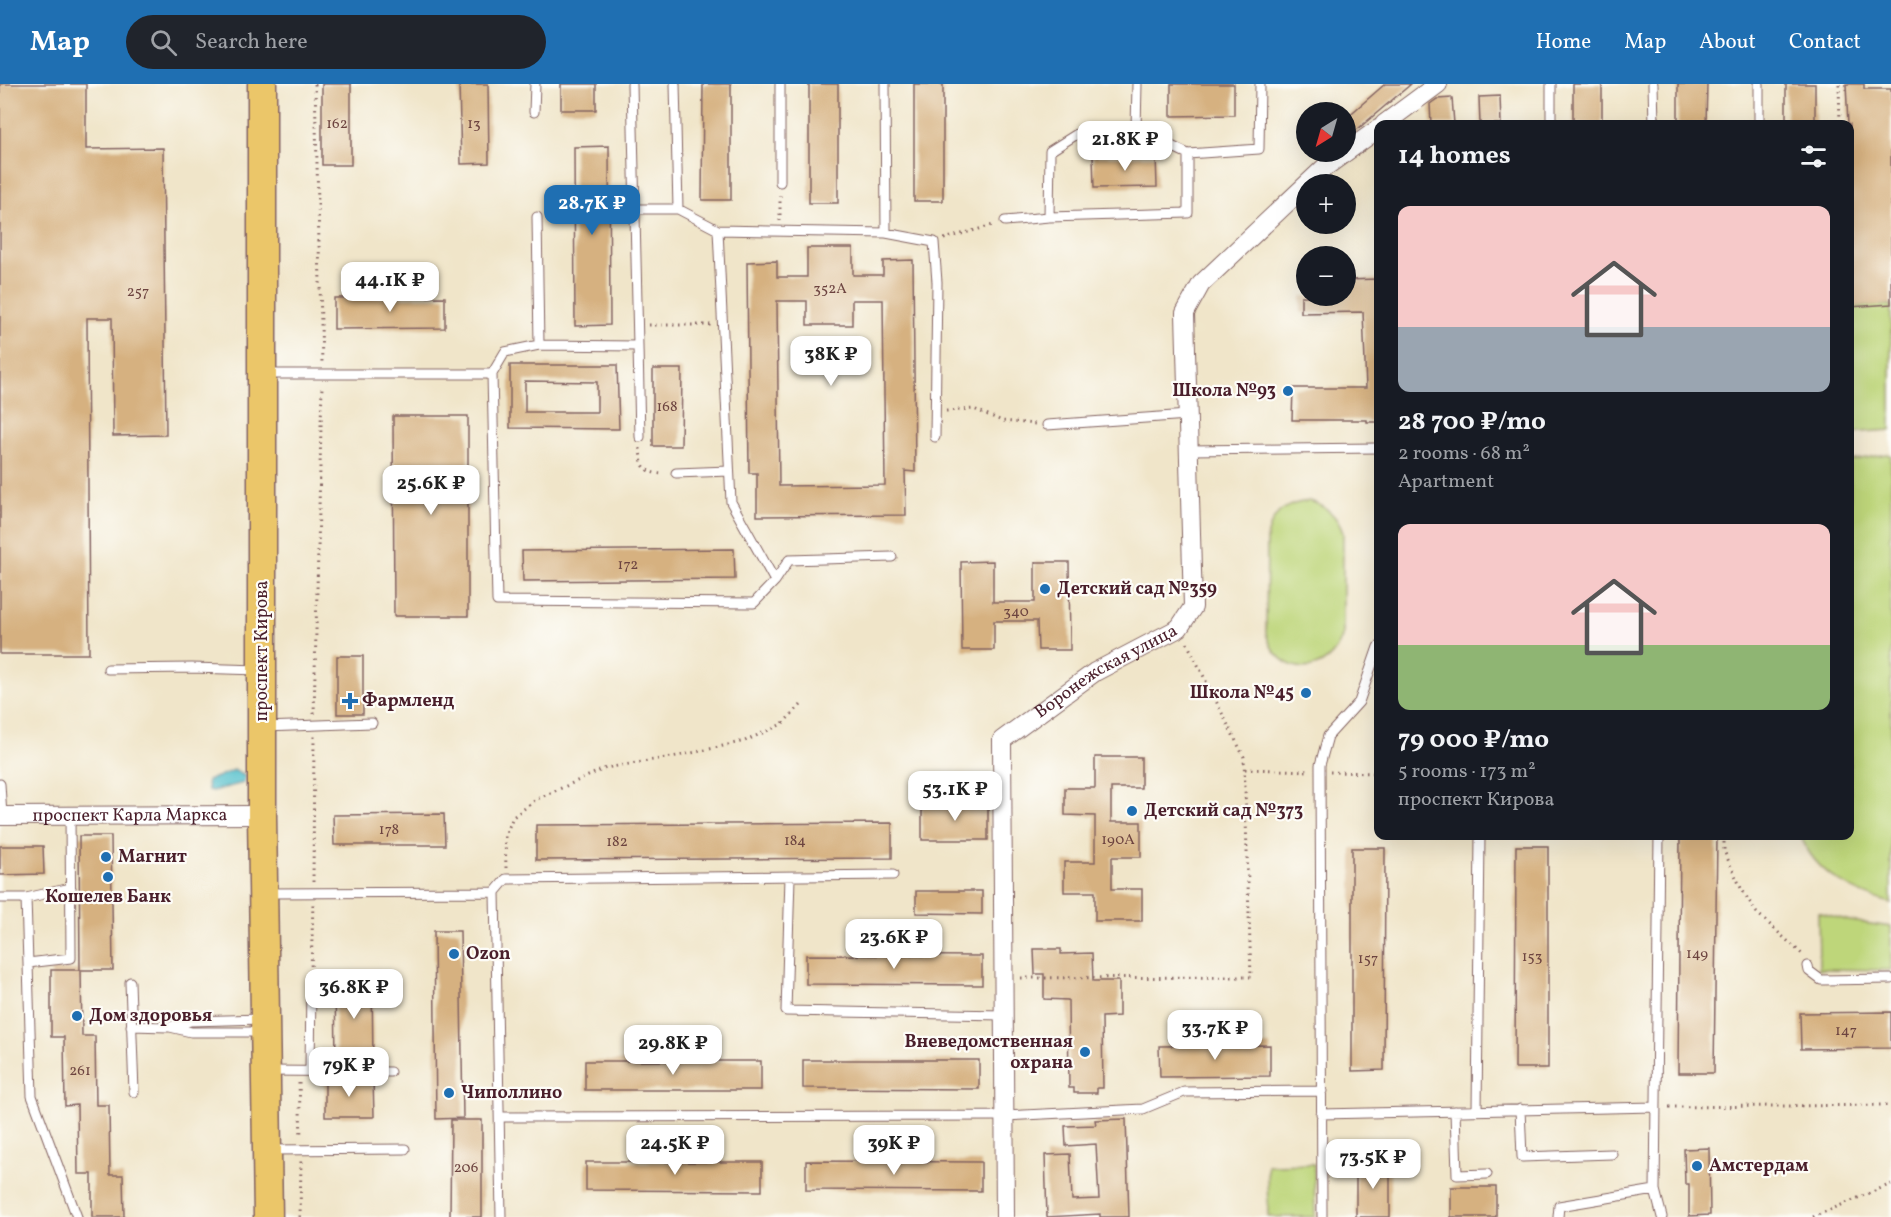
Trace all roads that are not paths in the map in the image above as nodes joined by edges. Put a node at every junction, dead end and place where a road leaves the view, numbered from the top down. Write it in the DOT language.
graph roads {
  1 [pos="262,84"];
  2 [pos="534,84"];
  3 [pos="632,84"];
  4 [pos="675,84"];
  5 [pos="780,84"];
  6 [pos="885,84"];
  7 [pos="1137,84"];
  8 [pos="1260,84"];
  9 [pos="1438,84"];
  10 [pos="1551,84"];
  11 [pos="1653,84"];
  12 [pos="1759,84"];
  13 [pos="534,112"];
  14 [pos="1389,120"];
  15 [pos="1551,120"];
  16 [pos="1654,120"];
  17 [pos="1760,120"];
  18 [pos="1136,129"];
  19 [pos="1374,132"];
  20 [pos="1188,154"];
  21 [pos="780,182"];
  22 [pos="678,208"];
  23 [pos="635,209"];
  24 [pos="537,216"];
  25 [pos="1049,217"];
  26 [pos="1005,221"];
  27 [pos="718,230"];
  28 [pos="886,233"];
  29 [pos="539,345"];
  30 [pos="638,346"];
  31 [pos="263,374"];
  32 [pos="492,374"];
  33 [pos="1188,415"];
  34 [pos="1047,425"];
  35 [pos="640,437"];
  36 [pos="936,437"];
  37 [pos="1374,448"];
  38 [pos="1189,450"];
  39 [pos="729,471"];
  40 [pos="676,473"];
  41 [pos="892,557"];
  42 [pos="775,581"];
  43 [pos="1374,659"];
  44 [pos="108,669"];
  45 [pos="263,670"];
  46 [pos="372,723"];
  47 [pos="262,727"];
  48 [pos="0,784"];
  49 [pos="70,814"];
  50 [pos="261,815"];
  51 [pos="1,816"];
  52 [pos="1480,840"];
  53 [pos="1659,840"];
  54 [pos="893,875"];
  55 [pos="790,877"];
  56 [pos="71,888"];
  57 [pos="262,892"];
  58 [pos="495,892"];
  59 [pos="0,898"];
  60 [pos="26,898"];
  61 [pos="28,963"];
  62 [pos="1808,966"];
  63 [pos="1891,979"];
  64 [pos="130,982"];
  65 [pos="311,983"];
  66 [pos="1004,1015"];
  67 [pos="131,1026"];
  68 [pos="265,1026"];
  69 [pos="265,1071"];
  70 [pos="310,1072"];
  71 [pos="390,1072"];
  72 [pos="1322,1091"];
  73 [pos="134,1092"];
  74 [pos="1655,1107"];
  75 [pos="1520,1109"];
  76 [pos="1477,1110"];
  77 [pos="1455,1111"];
  78 [pos="1321,1114"];
  79 [pos="1005,1116"];
  80 [pos="500,1118"];
  81 [pos="405,1149"];
  82 [pos="268,1150"];
  83 [pos="1612,1154"];
  84 [pos="1486,1174"];
  85 [pos="1655,1190"];
  86 [pos="77,1217"];
  87 [pos="268,1217"];
  88 [pos="501,1217"];
  89 [pos="992,1217"];
  90 [pos="1005,1217"];
  91 [pos="1322,1217"];
  92 [pos="1558,1217"];
  93 [pos="1662,1217"];
  1 -- 31 [label="main road, проспект Кирова"];
  2 -- 13 [label="lane"];
  3 -- 23 [label="lane"];
  4 -- 22 [label="lane"];
  5 -- 21 [label="lane"];
  6 -- 28 [label="lane"];
  7 -- 18 [label="lane"];
  8 -- 20 [label="lane"];
  9 -- 14 [label="street"];
  10 -- 15 [label="lane"];
  11 -- 16 [label="lane"];
  12 -- 17 [label="lane"];
  18 -- 20 [label="lane"];
  18 -- 25 [label="lane"];
  19 -- 33 [label="street, Воронежская улица"];
  20 -- 25 [label="lane"];
  22 -- 23 [label="lane"];
  22 -- 27 [label="lane"];
  23 -- 30 [label="lane"];
  24 -- 29 [label="lane"];
  25 -- 26 [label="lane"];
  27 -- 28 [label="lane"];
  27 -- 39 [label="lane"];
  28 -- 36 [label="lane"];
  29 -- 30 [label="lane"];
  29 -- 32 [label="lane"];
  30 -- 35 [label="lane"];
  31 -- 32 [label="lane"];
  31 -- 45 [label="main road, проспект Кирова"];
  32 -- 42 [label="lane"];
  33 -- 34 [label="lane"];
  33 -- 38 [label="street, Воронежская улица"];
  37 -- 38 [label="lane"];
  38 -- 66 [label="street, Воронежская улица"];
  39 -- 40 [label="lane"];
  39 -- 42 [label="lane"];
  41 -- 42 [label="lane"];
  43 -- 72 [label="lane"];
  44 -- 45 [label="lane"];
  45 -- 47 [label="main road, проспект Кирова"];
  46 -- 47 [label="lane"];
  47 -- 50 [label="main road, проспект Кирова"];
  48 -- 51 [label="lane"];
  49 -- 50 [label="street, проспект Карла Маркса"];
  49 -- 51 [label="street, проспект Карла Маркса"];
  49 -- 56 [label="lane"];
  50 -- 57 [label="main road, проспект Кирова"];
  52 -- 76 [label="lane"];
  53 -- 74 [label="lane"];
  54 -- 55 [label="lane"];
  55 -- 58 [label="lane"];
  55 -- 66 [label="lane"];
  56 -- 60 [label="lane"];
  56 -- 61 [label="lane"];
  57 -- 58 [label="lane"];
  57 -- 68 [label="main road, проспект Кирова"];
  58 -- 80 [label="lane"];
  59 -- 60 [label="lane"];
  60 -- 61 [label="lane"];
  61 -- 86 [label="lane"];
  62 -- 63 [label="lane"];
  64 -- 67 [label="lane"];
  65 -- 70 [label="lane"];
  66 -- 79 [label="street, Воронежская улица"];
  67 -- 68 [label="lane"];
  67 -- 73 [label="lane"];
  68 -- 69 [label="main road, проспект Кирова"];
  69 -- 70 [label="lane"];
  69 -- 82 [label="main road, проспект Кирова"];
  70 -- 71 [label="lane"];
  72 -- 78 [label="lane"];
  72 -- 79 [label="lane"];
  74 -- 75 [label="lane"];
  74 -- 85 [label="lane"];
  75 -- 76 [label="lane"];
  75 -- 83 [label="lane"];
  76 -- 77 [label="lane"];
  77 -- 78 [label="lane"];
  77 -- 84 [label="lane"];
  78 -- 91 [label="lane"];
  79 -- 80 [label="lane"];
  79 -- 90 [label="street, Воронежская улица"];
  80 -- 88 [label="lane"];
  81 -- 82 [label="lane"];
  82 -- 87 [label="main road, проспект Кирова"];
  85 -- 92 [label="lane"];
  85 -- 93 [label="lane"];
  89 -- 90 [label="lane"];
}
